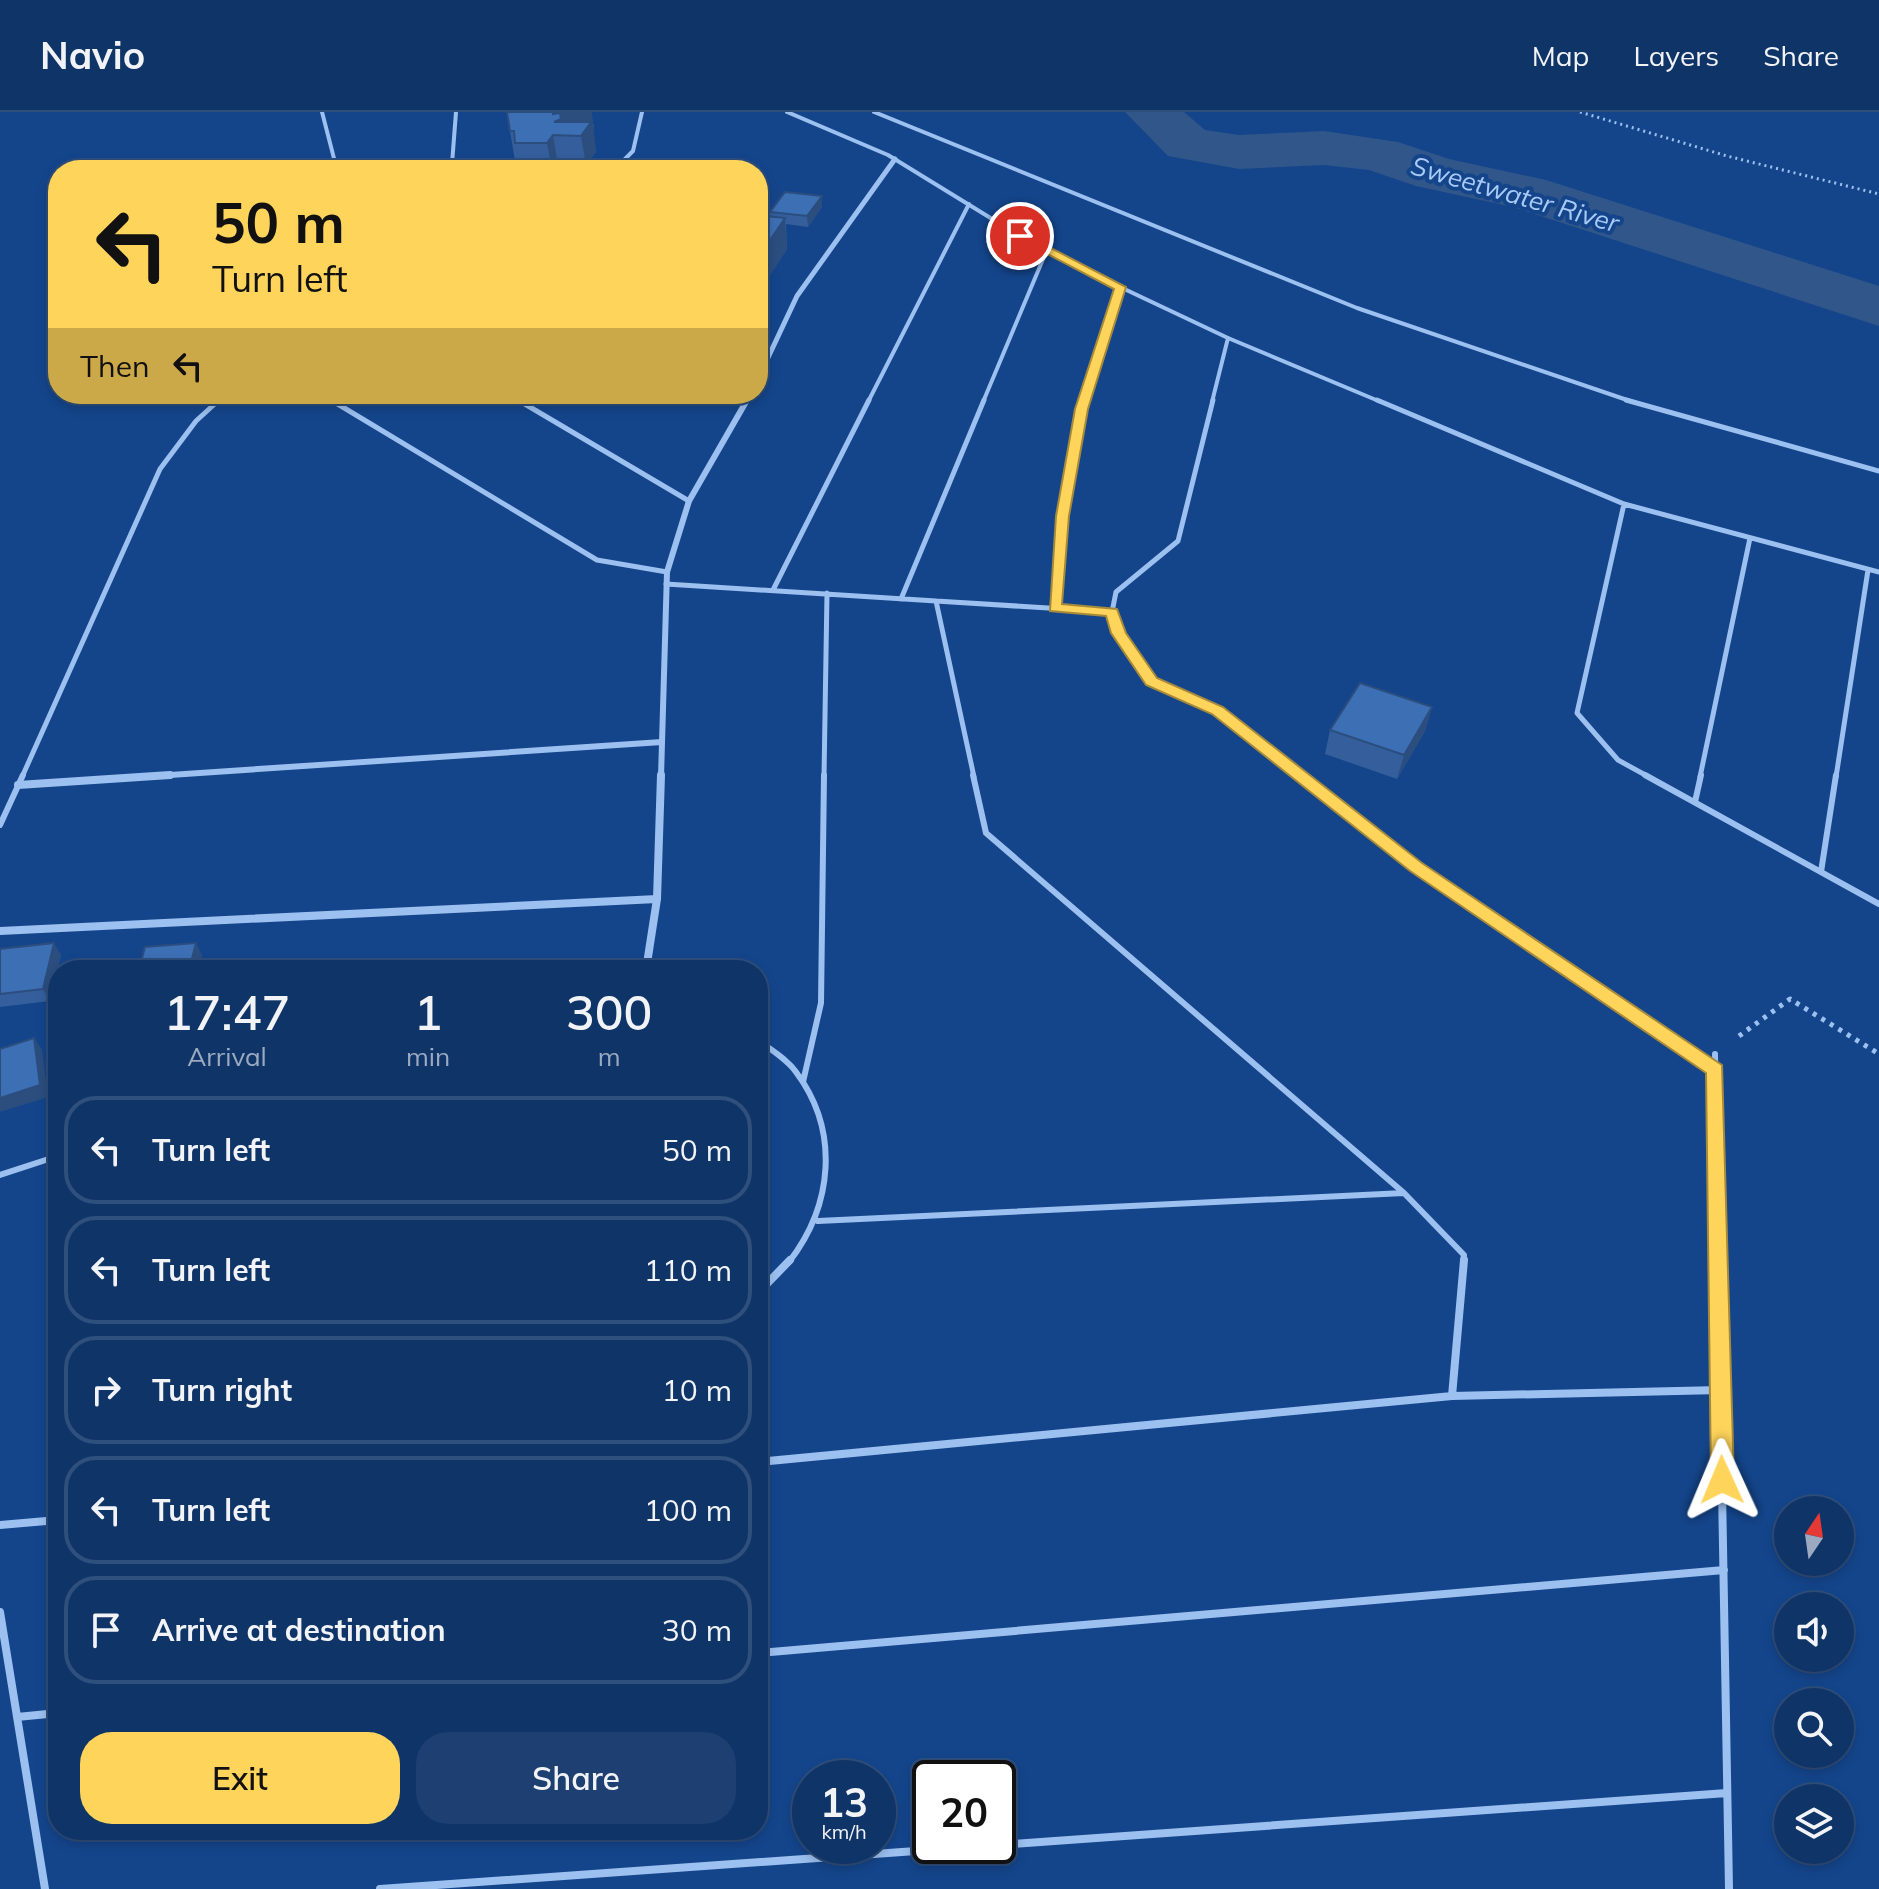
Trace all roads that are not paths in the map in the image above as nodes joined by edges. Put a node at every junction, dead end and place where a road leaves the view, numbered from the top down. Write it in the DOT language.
graph roads {
  1 [pos="322,112"];
  2 [pos="456,112"];
  3 [pos="642,112"];
  4 [pos="787,112"];
  5 [pos="874,112"];
  6 [pos="895,159"];
  7 [pos="334,160"];
  8 [pos="452,160"];
  9 [pos="624,160"];
  10 [pos="969,204"];
  11 [pos="1046,252"];
  12 [pos="1120,287"];
  13 [pos="1228,338"];
  14 [pos="768,352"];
  15 [pos="215,404"];
  16 [pos="338,404"];
  17 [pos="524,404"];
  18 [pos="745,404"];
  19 [pos="1879,471"];
  20 [pos="689,501"];
  21 [pos="1624,504"];
  22 [pos="1750,538"];
  23 [pos="1868,570"];
  24 [pos="667,572"];
  25 [pos="1879,572"];
  26 [pos="666,584"];
  27 [pos="773,590"];
  28 [pos="827,593"];
  29 [pos="901,599"];
  30 [pos="936,601"];
  31 [pos="1055,608"];
  32 [pos="1112,612"];
  33 [pos="662,742"];
  34 [pos="18,785"];
  35 [pos="1695,802"];
  36 [pos="0,825"];
  37 [pos="1821,872"];
  38 [pos="657,899"];
  39 [pos="1879,904"];
  40 [pos="0,931"];
  41 [pos="648,960"];
  42 [pos="768,1048"];
  43 [pos="1715,1054"];
  44 [pos="1715,1070"];
  45 [pos="803,1082"];
  46 [pos="48,1159"];
  47 [pos="0,1175"];
  48 [pos="1404,1193"];
  49 [pos="818,1221"];
  50 [pos="768,1285"];
  51 [pos="1721,1390"];
  52 [pos="1452,1396"];
  53 [pos="768,1461"];
  54 [pos="48,1521"];
  55 [pos="0,1525"];
  56 [pos="1724,1570"];
  57 [pos="0,1612"];
  58 [pos="768,1652"];
  59 [pos="48,1714"];
  60 [pos="17,1717"];
  61 [pos="1727,1793"];
  62 [pos="1016,1844"];
  63 [pos="912,1851"];
  64 [pos="45,1889"];
  65 [pos="380,1889"];
  66 [pos="1729,1889"];
  1 -- 7 [label="lane"];
  2 -- 8 [label="lane"];
  3 -- 9 [label="lane"];
  4 -- 6 [label="lane"];
  5 -- 19 [label="lane"];
  6 -- 10 [label="lane"];
  6 -- 14 [label="street"];
  10 -- 11 [label="lane"];
  10 -- 27 [label="lane"];
  11 -- 12 [label="lane"];
  11 -- 29 [label="lane"];
  12 -- 13 [label="lane"];
  12 -- 31 [label="lane"];
  13 -- 21 [label="lane"];
  13 -- 32 [label="lane"];
  15 -- 34 [label="lane"];
  16 -- 24 [label="lane"];
  17 -- 20 [label="lane"];
  18 -- 20 [label="street"];
  20 -- 24 [label="street"];
  21 -- 22 [label="lane"];
  21 -- 35 [label="lane"];
  22 -- 23 [label="lane"];
  22 -- 35 [label="lane"];
  23 -- 25 [label="lane"];
  23 -- 37 [label="lane"];
  24 -- 26 [label="street"];
  26 -- 27 [label="lane"];
  26 -- 33 [label="street"];
  27 -- 28 [label="lane"];
  28 -- 29 [label="lane"];
  28 -- 45 [label="lane"];
  29 -- 30 [label="lane"];
  30 -- 31 [label="lane"];
  30 -- 48 [label="lane"];
  31 -- 32 [label="lane"];
  32 -- 44 [label="lane"];
  33 -- 34 [label="street"];
  33 -- 38 [label="street"];
  34 -- 36 [label="lane"];
  35 -- 37 [label="lane"];
  37 -- 39 [label="lane"];
  38 -- 40 [label="street"];
  38 -- 41 [label="street"];
  42 -- 45 [label="lane"];
  43 -- 44 [label="lane"];
  44 -- 51 [label="lane"];
  45 -- 49 [label="lane"];
  46 -- 47 [label="lane"];
  48 -- 49 [label="lane"];
  48 -- 52 [label="lane"];
  49 -- 50 [label="lane"];
  51 -- 52 [label="lane"];
  51 -- 56 [label="lane"];
  52 -- 53 [label="lane"];
  54 -- 55 [label="lane"];
  56 -- 58 [label="lane"];
  56 -- 61 [label="lane"];
  57 -- 60 [label="lane"];
  59 -- 60 [label="lane"];
  60 -- 64 [label="lane"];
  61 -- 62 [label="lane"];
  61 -- 66 [label="lane"];
  63 -- 65 [label="lane"];
}
